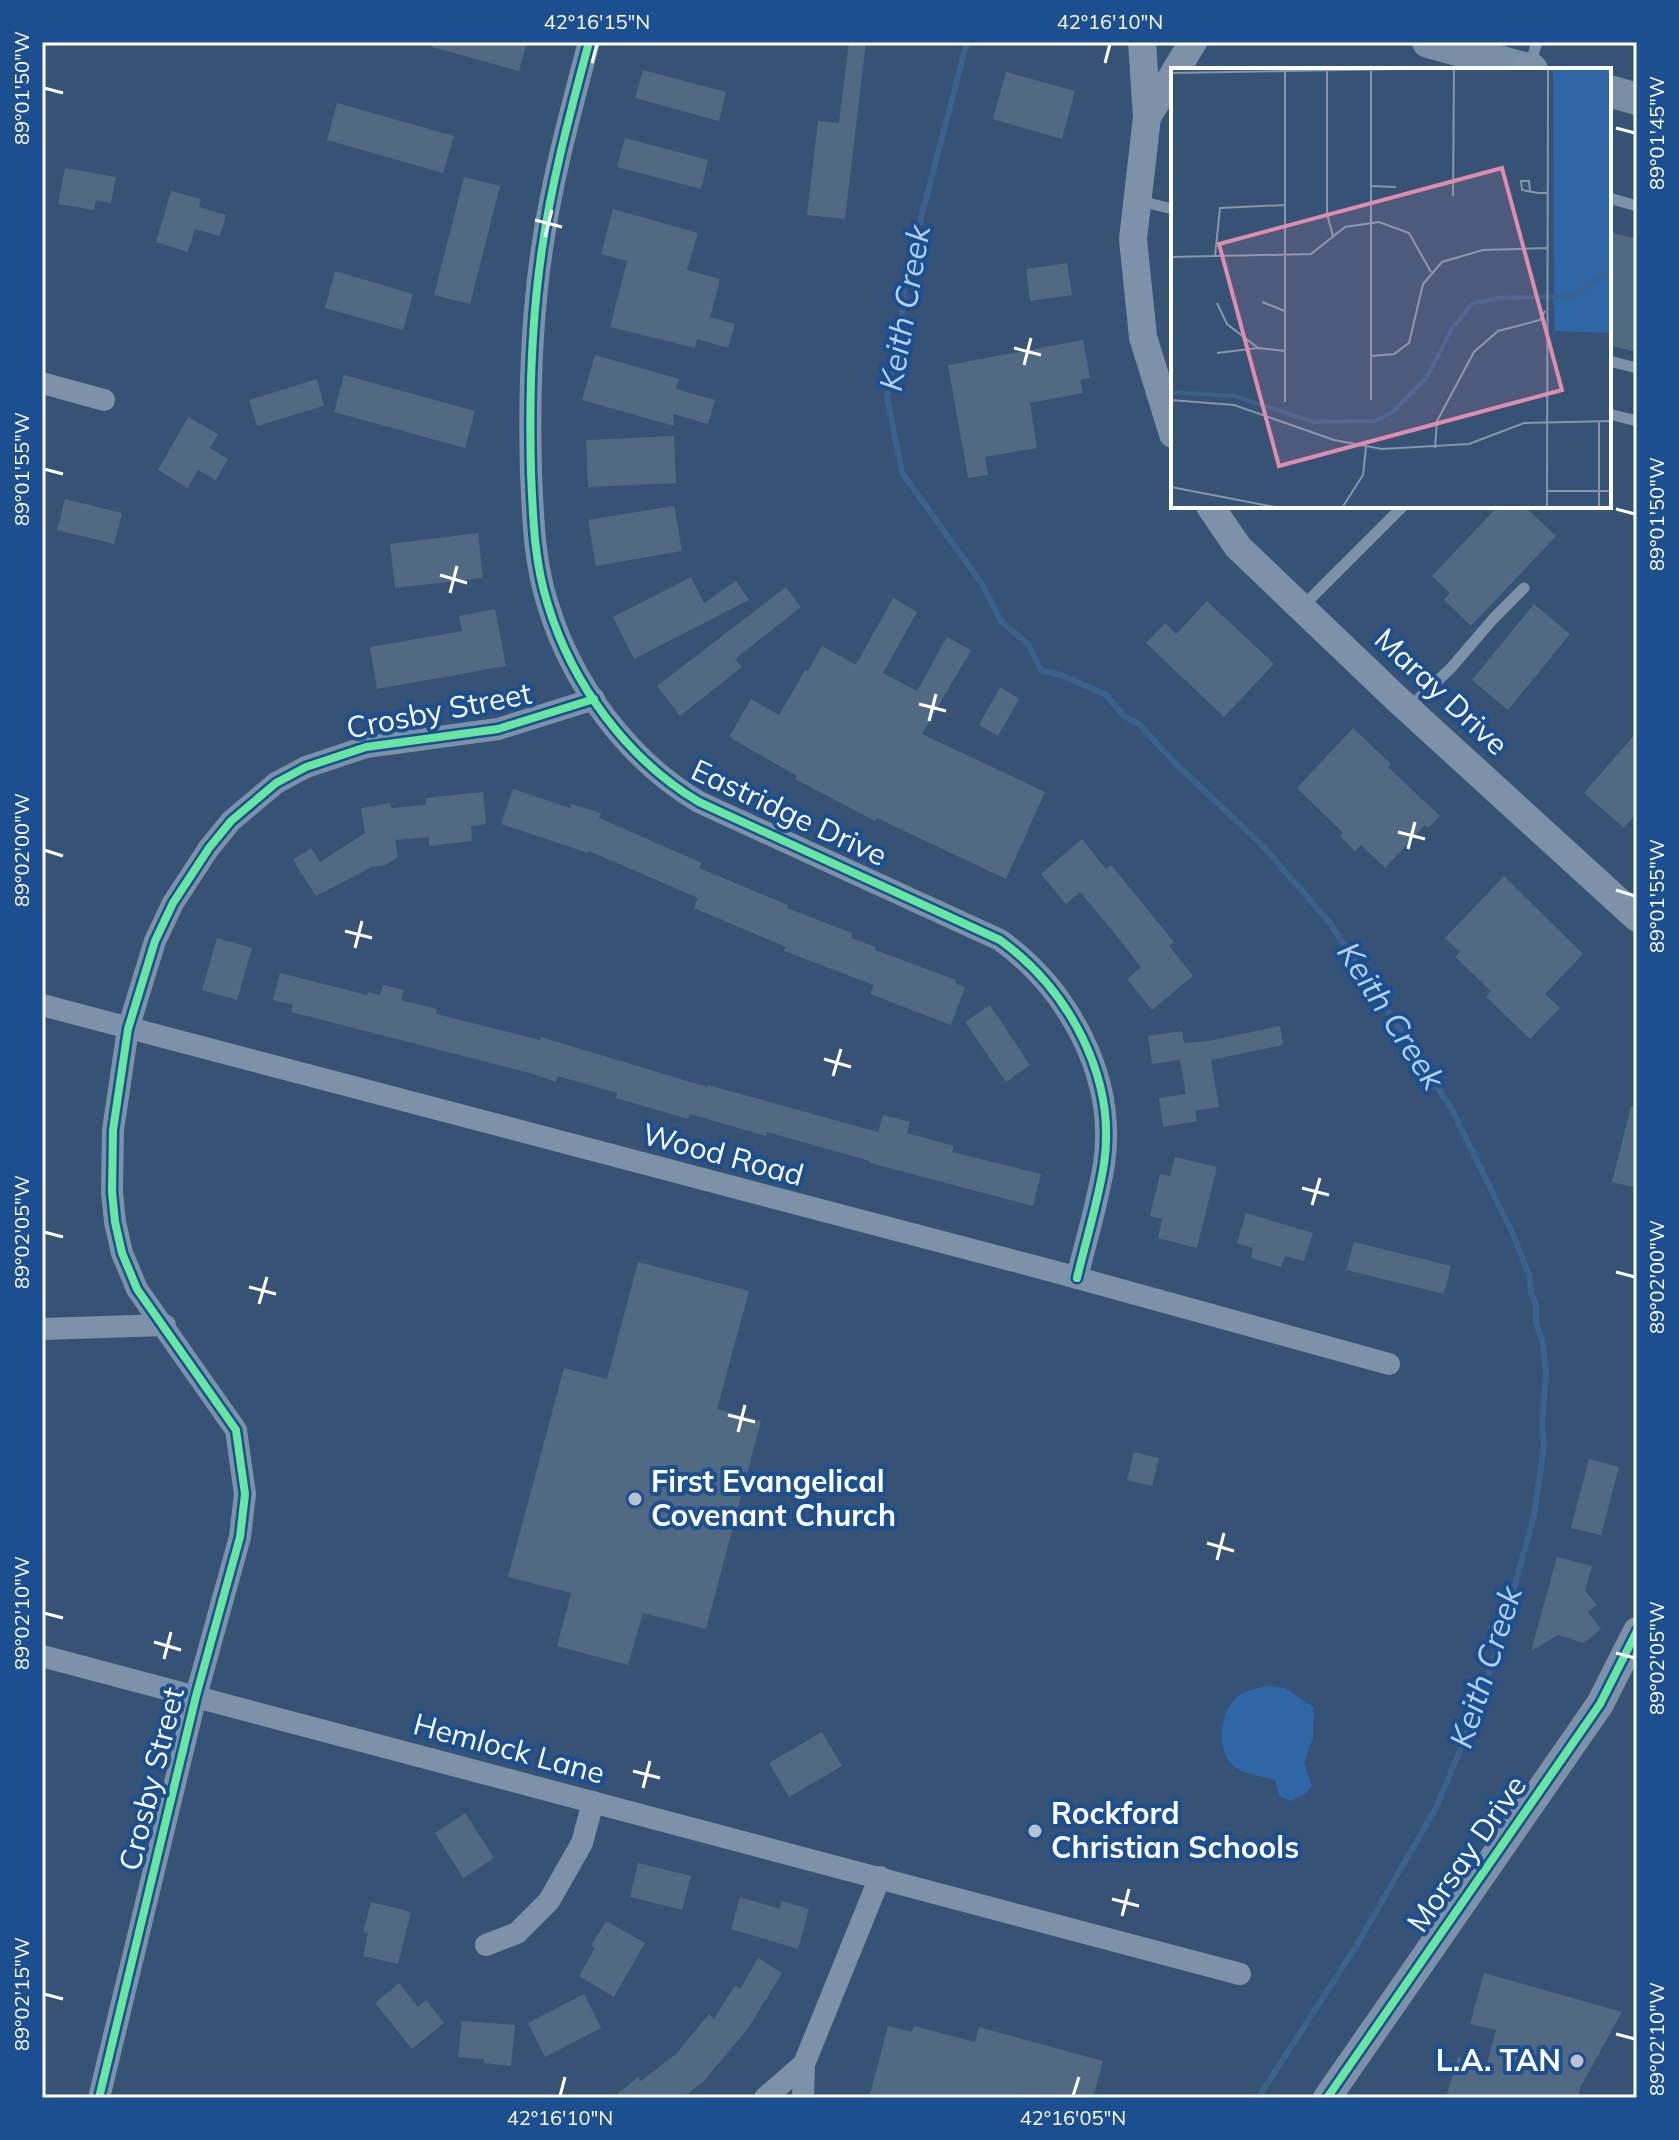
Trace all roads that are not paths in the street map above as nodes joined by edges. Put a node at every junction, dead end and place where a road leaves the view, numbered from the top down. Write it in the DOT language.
graph roads {
  1 [pos="589,42"];
  2 [pos="1142,42"];
  3 [pos="1193,42"];
  4 [pos="1428,42"];
  5 [pos="1537,42"];
  6 [pos="1178,68"];
  7 [pos="1523,68"];
  8 [pos="1530,68"];
  9 [pos="1171,79"];
  10 [pos="1611,92"];
  11 [pos="1637,99"];
  12 [pos="1147,117"];
  13 [pos="1611,199"];
  14 [pos="1137,200"];
  15 [pos="1637,206"];
  16 [pos="1171,208"];
  17 [pos="1611,362"];
  18 [pos="1637,368"];
  19 [pos="42,383"];
  20 [pos="104,400"];
  21 [pos="1611,414"];
  22 [pos="1637,421"];
  23 [pos="1171,428"];
  24 [pos="1211,508"];
  25 [pos="1401,508"];
  26 [pos="1524,588"];
  27 [pos="1302,608"];
  28 [pos="594,699"];
  29 [pos="1408,708"];
  30 [pos="1637,918"];
  31 [pos="42,1005"];
  32 [pos="128,1029"];
  33 [pos="1077,1278"];
  34 [pos="165,1325"];
  35 [pos="42,1329"];
  36 [pos="1389,1364"];
  37 [pos="1637,1631"];
  38 [pos="42,1656"];
  39 [pos="196,1696"];
  40 [pos="593,1802"];
  41 [pos="880,1877"];
  42 [pos="486,1945"];
  43 [pos="1240,1974"];
  44 [pos="804,2064"];
  45 [pos="99,2098"];
  46 [pos="765,2098"];
  47 [pos="803,2098"];
  48 [pos="1327,2098"];
  1 -- 28 [label="street, Eastridge Drive"];
  2 -- 12 [label="street"];
  3 -- 6 [label="street"];
  4 -- 7 [label="main road"];
  5 -- 8 [label="lane"];
  9 -- 12 [label="street"];
  10 -- 11 [label="main road"];
  12 -- 14 [label="street"];
  13 -- 15 [label="lane"];
  14 -- 16 [label="lane"];
  14 -- 23 [label="street"];
  17 -- 18 [label="lane"];
  19 -- 20 [label="street"];
  21 -- 22 [label="lane"];
  24 -- 27 [label="street, Maray Drive"];
  25 -- 27 [label="lane"];
  26 -- 29 [label="lane"];
  27 -- 29 [label="street, Maray Drive"];
  28 -- 32 [label="street, Crosby Street"];
  28 -- 33 [label="street, Eastridge Drive"];
  29 -- 30 [label="street, Maray Drive"];
  31 -- 32 [label="street, Wood Road"];
  32 -- 33 [label="street, Wood Road"];
  32 -- 34 [label="street, Crosby Street"];
  33 -- 36 [label="street, Wood Road"];
  34 -- 35 [label="street"];
  34 -- 39 [label="street, Crosby Street"];
  37 -- 48 [label="street, Morsay Drive"];
  38 -- 39 [label="street, Hemlock Lane"];
  39 -- 40 [label="street, Hemlock Lane"];
  39 -- 45 [label="street, Crosby Street"];
  40 -- 41 [label="street, Hemlock Lane"];
  40 -- 42 [label="street"];
  41 -- 43 [label="street, Hemlock Lane"];
  41 -- 44 [label="street"];
  44 -- 46 [label="street"];
  44 -- 47 [label="street"];
}
